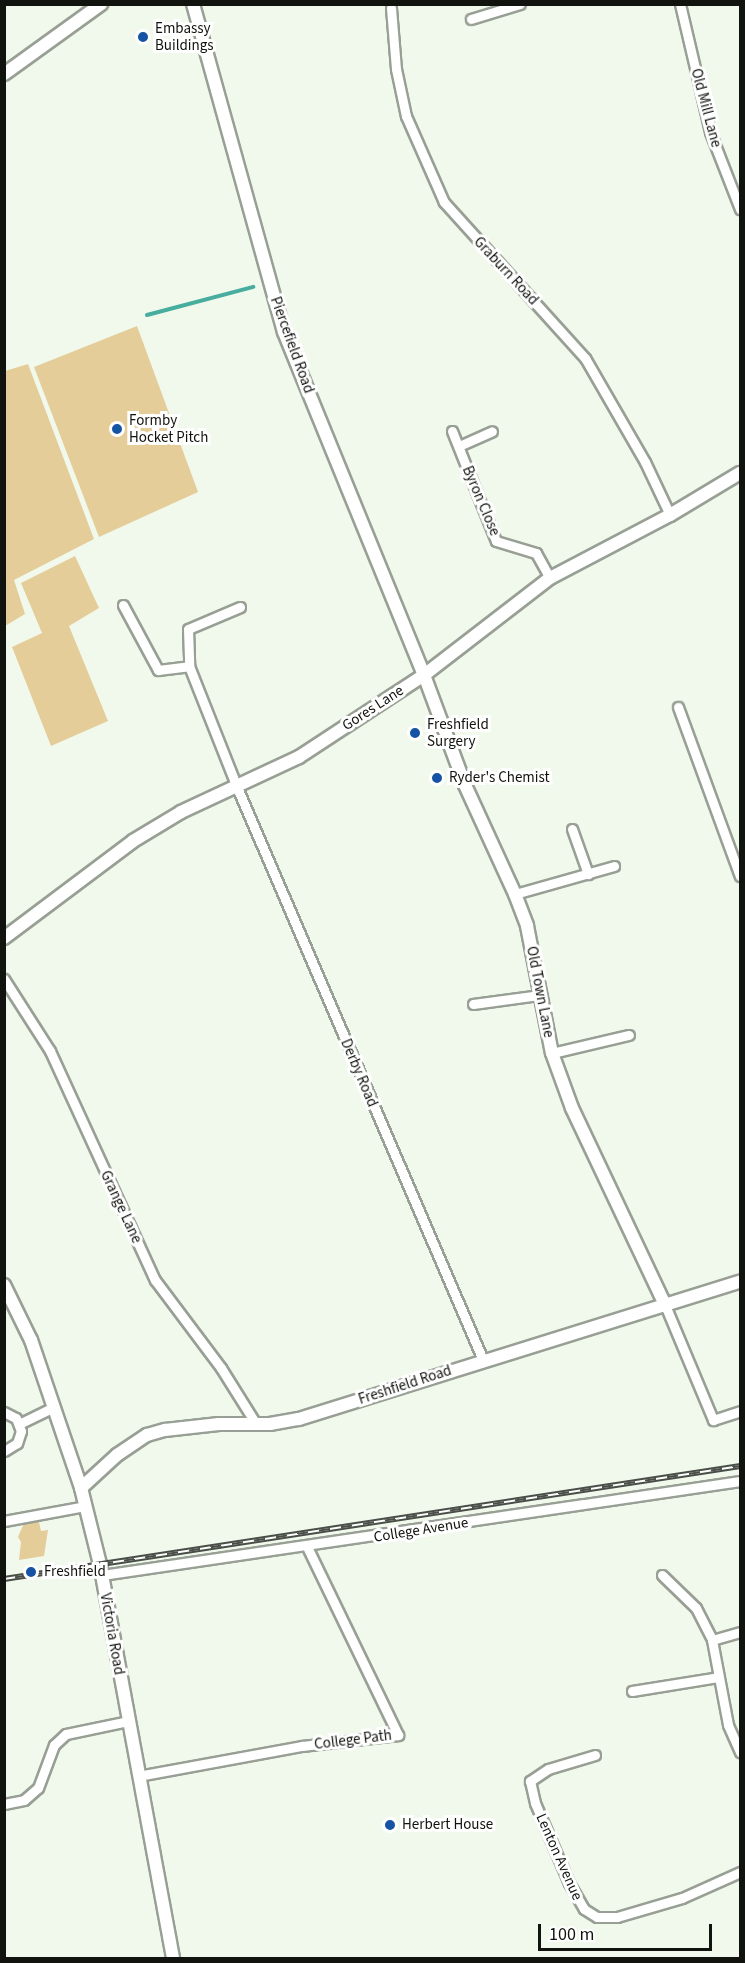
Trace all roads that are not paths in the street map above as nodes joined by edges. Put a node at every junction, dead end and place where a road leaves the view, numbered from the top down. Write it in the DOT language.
graph roads {
  1 [pos="101,4"];
  2 [pos="193,4"];
  3 [pos="520,4"];
  4 [pos="680,4"];
  5 [pos="391,8"];
  6 [pos="471,19"];
  7 [pos="4,74"];
  8 [pos="741,209"];
  9 [pos="452,431"];
  10 [pos="492,431"];
  11 [pos="459,446"];
  12 [pos="741,473"];
  13 [pos="670,515"];
  14 [pos="550,578"];
  15 [pos="123,605"];
  16 [pos="240,607"];
  17 [pos="189,666"];
  18 [pos="424,675"];
  19 [pos="678,707"];
  20 [pos="236,785"];
  21 [pos="572,829"];
  22 [pos="614,867"];
  23 [pos="588,874"];
  24 [pos="741,876"];
  25 [pos="515,894"];
  26 [pos="4,938"];
  27 [pos="4,979"];
  28 [pos="540,995"];
  29 [pos="473,1004"];
  30 [pos="629,1035"];
  31 [pos="552,1053"];
  32 [pos="741,1282"];
  33 [pos="6,1292"];
  34 [pos="665,1305"];
  35 [pos="483,1360"];
  36 [pos="54,1407"];
  37 [pos="4,1412"];
  38 [pos="741,1412"];
  39 [pos="19,1424"];
  40 [pos="256,1424"];
  41 [pos="4,1451"];
  42 [pos="741,1481"];
  43 [pos="81,1488"];
  44 [pos="85,1506"];
  45 [pos="4,1521"];
  46 [pos="307,1547"];
  47 [pos="102,1575"];
  48 [pos="662,1575"];
  49 [pos="741,1632"];
  50 [pos="712,1640"];
  51 [pos="718,1677"];
  52 [pos="632,1691"];
  53 [pos="128,1721"];
  54 [pos="741,1752"];
  55 [pos="595,1755"];
  56 [pos="138,1776"];
  57 [pos="4,1804"];
  58 [pos="741,1872"];
  59 [pos="173,1959"];
  1 -- 7 [label="street"];
  2 -- 18 [label="street, Piercefield Road"];
  3 -- 6 [label="street"];
  4 -- 8 [label="street, Old Mill Lane"];
  5 -- 13 [label="street, Graburn Road"];
  9 -- 11 [label="street, Byron Close"];
  10 -- 11 [label="street"];
  11 -- 14 [label="street, Byron Close"];
  12 -- 13 [label="street, Gores Lane"];
  13 -- 14 [label="street, Gores Lane"];
  14 -- 18 [label="street, Gores Lane"];
  15 -- 17 [label="street"];
  16 -- 17 [label="street"];
  17 -- 20 [label="street, Derby Road"];
  18 -- 20 [label="street, Gores Lane"];
  18 -- 25 [label="street, Old Town Lane"];
  19 -- 24 [label="street"];
  20 -- 26 [label="street, Gores Lane"];
  20 -- 35 [label="street, Derby Road"];
  21 -- 23 [label="street"];
  22 -- 23 [label="street"];
  23 -- 25 [label="street"];
  25 -- 28 [label="street, Old Town Lane"];
  27 -- 40 [label="street, Grange Lane"];
  28 -- 29 [label="street"];
  28 -- 31 [label="street, Old Town Lane"];
  30 -- 31 [label="street"];
  31 -- 34 [label="street, Old Town Lane"];
  32 -- 34 [label="street, Freshfield Road"];
  33 -- 36 [label="street, Victoria Road"];
  34 -- 35 [label="street, Freshfield Road"];
  34 -- 38 [label="street"];
  35 -- 40 [label="street, Freshfield Road"];
  36 -- 39 [label="street"];
  36 -- 43 [label="street, Victoria Road"];
  37 -- 39 [label="street"];
  39 -- 41 [label="street"];
  40 -- 43 [label="street, Freshfield Road"];
  42 -- 46 [label="street, College Avenue"];
  43 -- 44 [label="street, Victoria Road"];
  44 -- 45 [label="street"];
  44 -- 47 [label="street, Victoria Road"];
  46 -- 47 [label="street, College Avenue"];
  46 -- 56 [label="street, College Path"];
  47 -- 53 [label="street, Victoria Road"];
  48 -- 50 [label="street"];
  49 -- 50 [label="street"];
  50 -- 51 [label="street"];
  51 -- 52 [label="street"];
  51 -- 54 [label="street"];
  53 -- 56 [label="street, Victoria Road"];
  53 -- 57 [label="street"];
  55 -- 58 [label="street, Lenton Avenue"];
  56 -- 59 [label="street, Victoria Road"];
}
